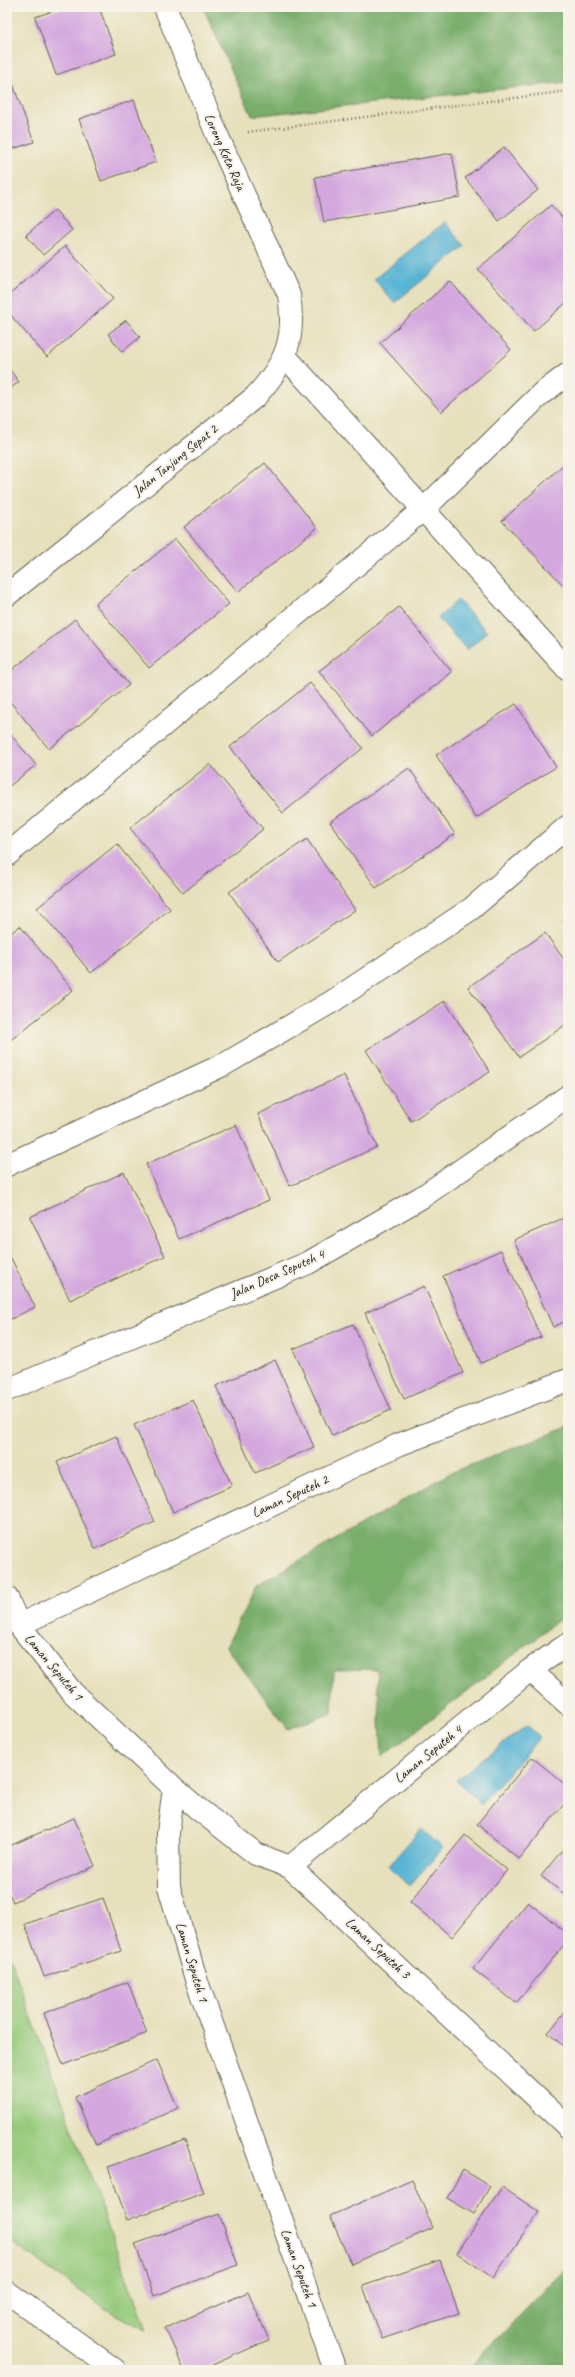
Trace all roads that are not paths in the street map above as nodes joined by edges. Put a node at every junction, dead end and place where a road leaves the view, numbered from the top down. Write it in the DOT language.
graph roads {
  1 [pos="165,7"];
  2 [pos="289,295"];
  3 [pos="285,356"];
  4 [pos="568,374"];
  5 [pos="425,508"];
  6 [pos="7,595"];
  7 [pos="568,670"];
  8 [pos="568,826"];
  9 [pos="7,855"];
  10 [pos="568,1096"];
  11 [pos="7,1164"];
  12 [pos="568,1380"];
  13 [pos="7,1390"];
  14 [pos="7,1598"];
  15 [pos="19,1625"];
  16 [pos="568,1644"];
  17 [pos="530,1670"];
  18 [pos="568,1704"];
  19 [pos="174,1788"];
  20 [pos="290,1867"];
  21 [pos="568,2126"];
  22 [pos="7,2292"];
  23 [pos="115,2370"];
  24 [pos="335,2370"];
  1 -- 2 [label="street, Lorong Kota Raja"];
  2 -- 3 [label="street, Jalan Tanjung Sepat 2"];
  3 -- 5 [label="street"];
  3 -- 6 [label="street, Jalan Tanjung Sepat 2"];
  4 -- 5 [label="street"];
  5 -- 7 [label="street"];
  5 -- 9 [label="street"];
  8 -- 11 [label="street"];
  10 -- 13 [label="street, Jalan Desa Seputeh 4"];
  12 -- 15 [label="street, Laman Seputeh 2"];
  14 -- 15 [label="street, Laman Seputeh 1"];
  15 -- 19 [label="street, Laman Seputeh 1"];
  16 -- 17 [label="street, Laman Seputeh 4"];
  17 -- 18 [label="street"];
  17 -- 20 [label="street, Laman Seputeh 4"];
  19 -- 20 [label="street, Laman Seputeh 3"];
  19 -- 24 [label="street, Laman Seputeh 1"];
  20 -- 21 [label="street, Laman Seputeh 3"];
  22 -- 23 [label="street"];
}
